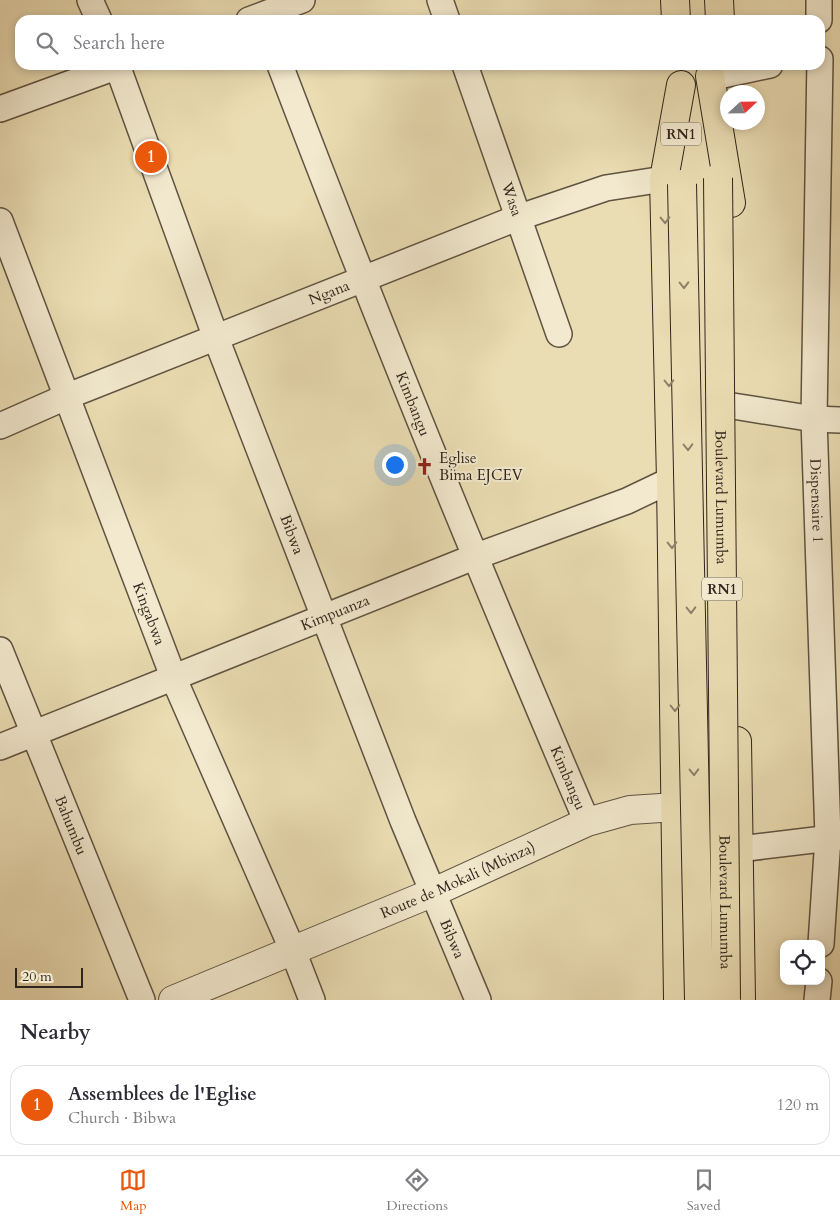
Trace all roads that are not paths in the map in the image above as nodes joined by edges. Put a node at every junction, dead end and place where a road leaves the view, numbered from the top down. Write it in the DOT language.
graph roads {
  1 [pos="90,0"];
  2 [pos="302,0"];
  3 [pos="440,0"];
  4 [pos="675,0"];
  5 [pos="719,0"];
  6 [pos="819,0"];
  7 [pos="257,14"];
  8 [pos="96,15"];
  9 [pos="446,15"];
  10 [pos="676,15"];
  11 [pos="720,15"];
  12 [pos="820,15"];
  13 [pos="825,64"];
  14 [pos="840,64"];
  15 [pos="105,70"];
  16 [pos="120,70"];
  17 [pos="282,70"];
  18 [pos="467,70"];
  19 [pos="733,70"];
  20 [pos="820,70"];
  21 [pos="718,72"];
  22 [pos="680,75"];
  23 [pos="0,109"];
  24 [pos="673,181"];
  25 [pos="517,218"];
  26 [pos="0,221"];
  27 [pos="362,281"];
  28 [pos="559,334"];
  29 [pos="216,338"];
  30 [pos="68,396"];
  31 [pos="733,406"];
  32 [pos="814,419"];
  33 [pos="840,420"];
  34 [pos="0,426"];
  35 [pos="671,480"];
  36 [pos="474,558"];
  37 [pos="324,616"];
  38 [pos="0,650"];
  39 [pos="174,679"];
  40 [pos="34,733"];
  41 [pos="0,747"];
  42 [pos="676,807"];
  43 [pos="587,822"];
  44 [pos="834,837"];
  45 [pos="738,849"];
  46 [pos="434,892"];
  47 [pos="821,940"];
  48 [pos="293,951"];
  49 [pos="818,985"];
  50 [pos="142,1000"];
  51 [pos="173,1000"];
  52 [pos="312,1000"];
  53 [pos="478,1000"];
  54 [pos="678,1000"];
  55 [pos="699,1000"];
  56 [pos="726,1000"];
  57 [pos="741,1000"];
  58 [pos="817,1000"];
  1 -- 8 [label="street"];
  2 -- 7 [label="street"];
  3 -- 9 [label="street"];
  4 -- 10 [label="highway"];
  5 -- 11 [label="highway"];
  6 -- 12 [label="street"];
  13 -- 14 [label="street"];
  15 -- 23 [label="street"];
  16 -- 29 [label="street, Bibwa"];
  17 -- 27 [label="street, Kimbangu"];
  18 -- 25 [label="street, Wasa"];
  19 -- 21 [label="street"];
  20 -- 32 [label="street, Dispensaire 1"];
  21 -- 31 [label="highway"];
  21 -- 56 [label="highway, Boulevard Lumumba / RN1, bridge"];
  22 -- 24 [label="highway, Boulevard Lumumba / RN1"];
  24 -- 25 [label="street, Ngana"];
  24 -- 35 [label="highway, one-way"];
  24 -- 55 [label="highway, Boulevard Lumumba / RN1, one-way, bridge"];
  25 -- 27 [label="street, Ngana"];
  25 -- 28 [label="street, Wasa"];
  26 -- 30 [label="street, Kingabwa"];
  27 -- 29 [label="street, Ngana"];
  27 -- 36 [label="street, Kimbangu"];
  29 -- 30 [label="street, Ngana"];
  29 -- 37 [label="street, Bibwa"];
  30 -- 34 [label="street, Ngana"];
  30 -- 39 [label="street, Kingabwa"];
  31 -- 32 [label="street"];
  31 -- 45 [label="highway"];
  32 -- 33 [label="street"];
  32 -- 44 [label="street, Dispensaire 1"];
  35 -- 36 [label="street, Kimpuanza"];
  35 -- 42 [label="highway, one-way"];
  36 -- 37 [label="street, Kimpuanza"];
  36 -- 43 [label="street, Kimbangu"];
  37 -- 39 [label="street, Kimpuanza"];
  37 -- 46 [label="street, Bibwa"];
  38 -- 40 [label="street, Bahumbu"];
  39 -- 40 [label="street, Kimpuanza"];
  39 -- 48 [label="street, Kingabwa"];
  40 -- 41 [label="street, Kimpuanza"];
  40 -- 50 [label="street, Bahumbu"];
  42 -- 43 [label="street, Route de Mokali (Mbinza)"];
  42 -- 45 [label="street"];
  42 -- 54 [label="highway"];
  43 -- 46 [label="street, Route de Mokali (Mbinza)"];
  44 -- 45 [label="street"];
  44 -- 47 [label="street, Dispensaire 1"];
  45 -- 57 [label="highway"];
  46 -- 48 [label="street, Route de Mokali (Mbinza)"];
  46 -- 53 [label="street, Bibwa"];
  48 -- 51 [label="street, Route de Mokali (Mbinza)"];
  48 -- 52 [label="street, Kingabwa"];
  49 -- 58 [label="street"];
}
